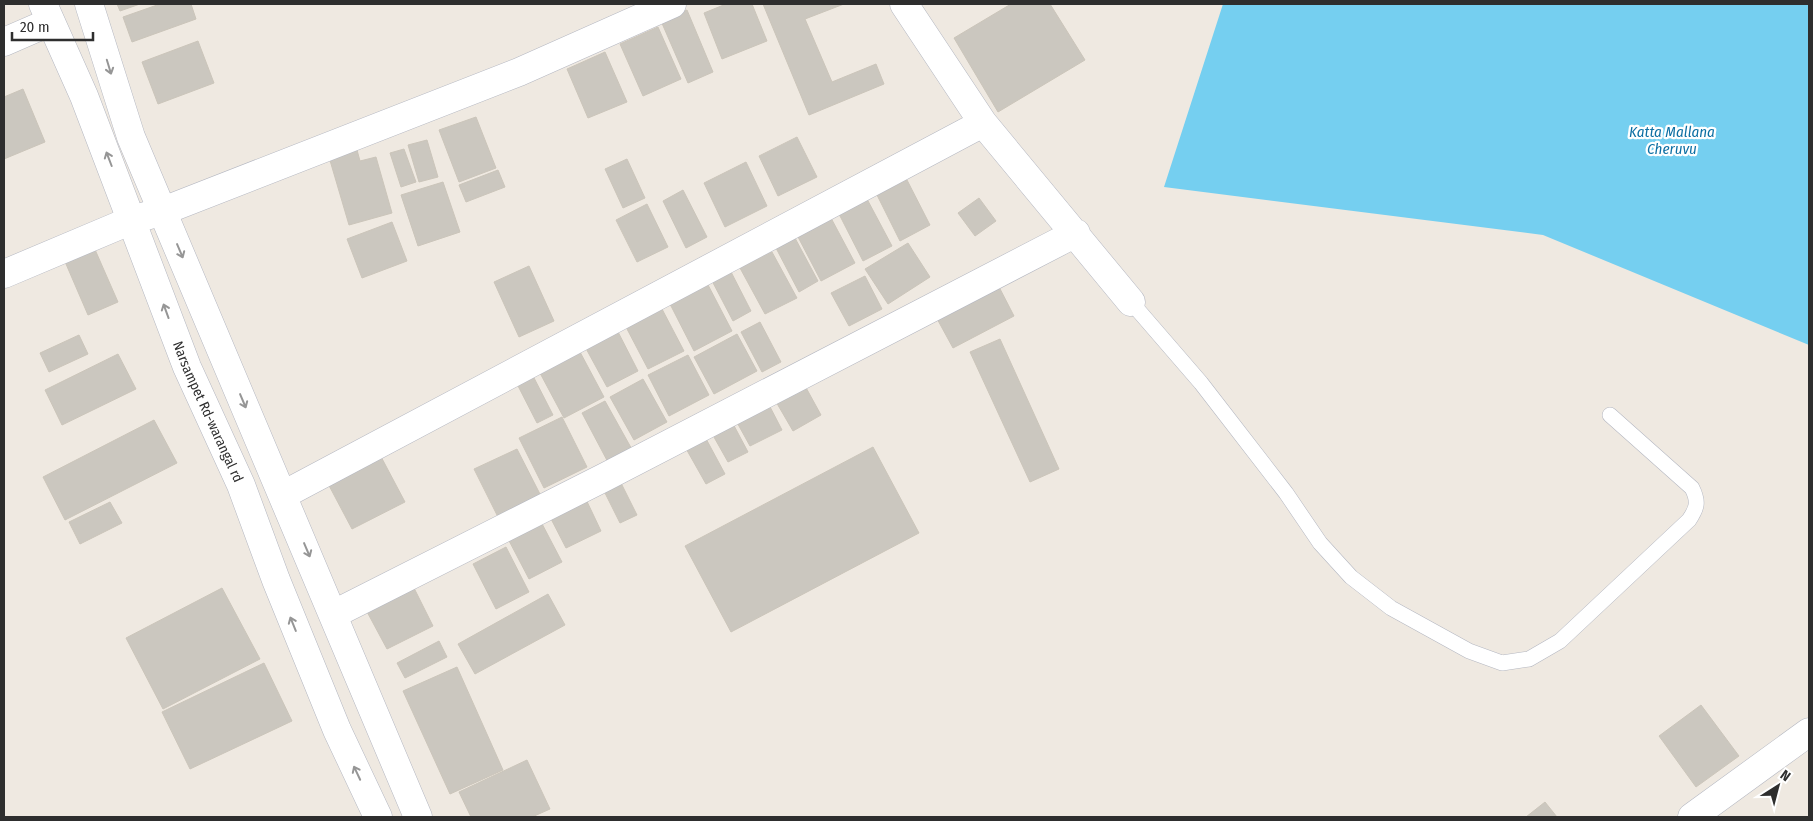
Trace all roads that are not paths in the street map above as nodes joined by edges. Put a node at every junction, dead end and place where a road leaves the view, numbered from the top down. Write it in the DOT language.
graph roads {
  1 [pos="90,4"];
  2 [pos="672,4"];
  3 [pos="904,4"];
  4 [pos="46,13"];
  5 [pos="4,42"];
  6 [pos="983,123"];
  7 [pos="163,211"];
  8 [pos="132,220"];
  9 [pos="1076,234"];
  10 [pos="4,274"];
  11 [pos="1132,302"];
  12 [pos="1610,415"];
  13 [pos="282,495"];
  14 [pos="334,614"];
  15 [pos="1809,732"];
  16 [pos="378,817"];
  17 [pos="418,817"];
  18 [pos="1692,817"];
  1 -- 7 [label="street, one-way"];
  2 -- 7 [label="street"];
  3 -- 6 [label="street"];
  4 -- 5 [label="street"];
  8 -- 4 [label="street, Narsampet Rd-warangal rd, one-way"];
  6 -- 9 [label="street"];
  6 -- 13 [label="street"];
  7 -- 8 [label="street"];
  7 -- 13 [label="street, one-way"];
  8 -- 10 [label="street"];
  16 -- 8 [label="street, Narsampet Rd-warangal rd, one-way"];
  9 -- 11 [label="street"];
  9 -- 14 [label="street"];
  11 -- 12 [label="lane"];
  13 -- 14 [label="street, one-way"];
  14 -- 17 [label="street"];
  15 -- 18 [label="street"];
}
